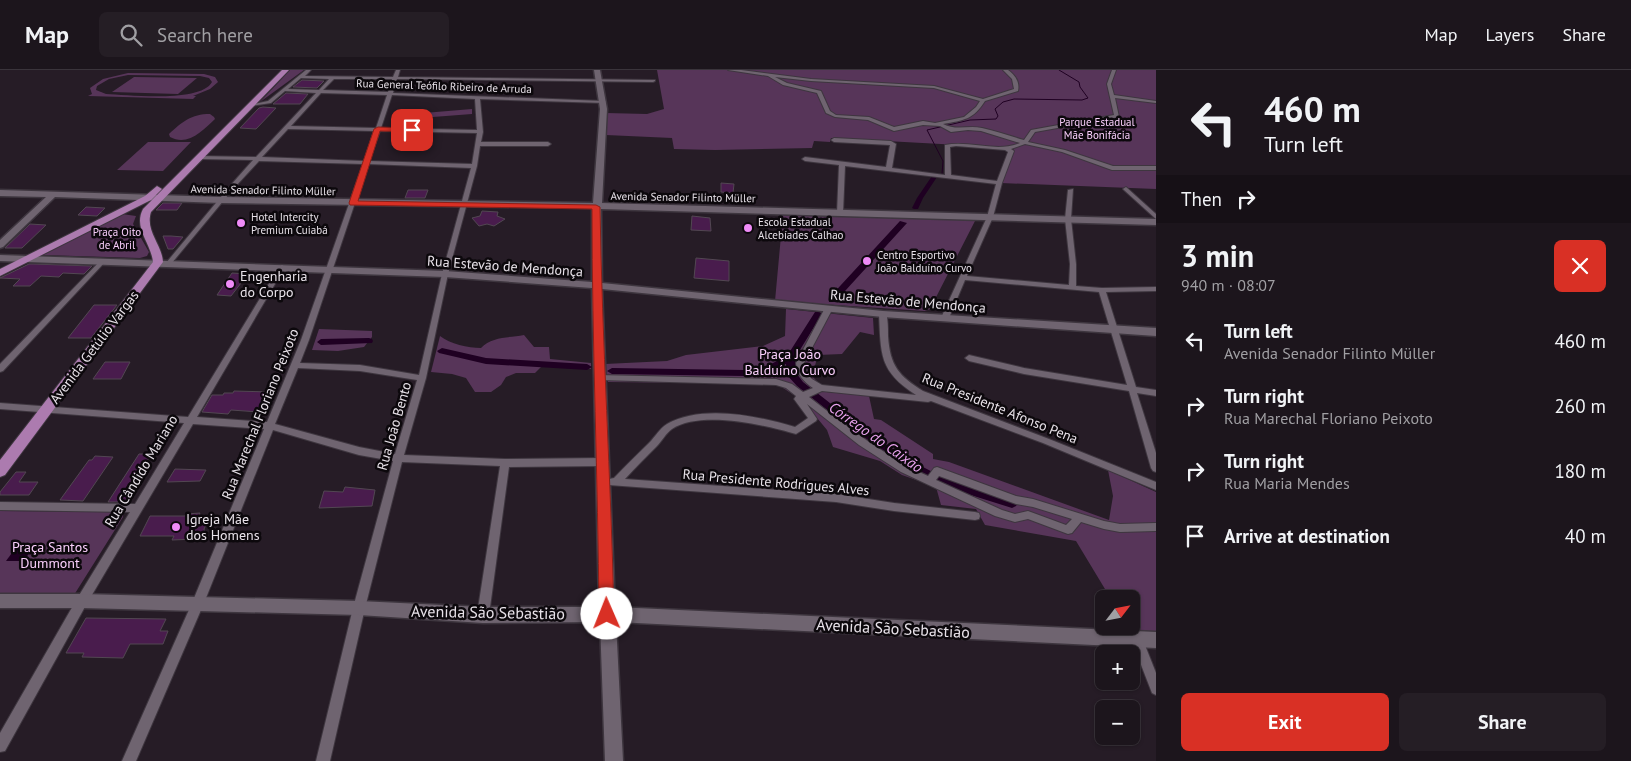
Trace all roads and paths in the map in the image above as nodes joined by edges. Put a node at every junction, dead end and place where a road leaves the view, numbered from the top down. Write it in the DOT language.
graph roads {
  1 [pos="278,70"];
  2 [pos="286,70"];
  3 [pos="309,70"];
  4 [pos="398,70"];
  5 [pos="596,70"];
  6 [pos="730,70"];
  7 [pos="1005,70"];
  8 [pos="1114,70"];
  9 [pos="770,76"];
  10 [pos="300,77"];
  11 [pos="332,78"];
  12 [pos="394,79"];
  13 [pos="600,80"];
  14 [pos="653,81"];
  15 [pos="284,90"];
  16 [pos="319,92"];
  17 [pos="389,95"];
  18 [pos="1113,96"];
  19 [pos="477,97"];
  20 [pos="983,100"];
  21 [pos="604,102"];
  22 [pos="1156,102"];
  23 [pos="251,105"];
  24 [pos="941,126"];
  25 [pos="287,127"];
  26 [pos="378,129"];
  27 [pos="480,132"];
  28 [pos="834,140"];
  29 [pos="1025,142"];
  30 [pos="479,144"];
  31 [pos="548,144"];
  32 [pos="946,148"];
  33 [pos="1007,149"];
  34 [pos="199,157"];
  35 [pos="257,159"];
  36 [pos="805,159"];
  37 [pos="366,162"];
  38 [pos="842,163"];
  39 [pos="474,166"];
  40 [pos="1156,168"];
  41 [pos="889,169"];
  42 [pos="948,177"];
  43 [pos="999,183"];
  44 [pos="1126,189"];
  45 [pos="1071,190"];
  46 [pos="0,193"];
  47 [pos="53,195"];
  48 [pos="153,198"];
  49 [pos="220,200"];
  50 [pos="353,203"];
  51 [pos="463,205"];
  52 [pos="596,207"];
  53 [pos="840,213"];
  54 [pos="111,216"];
  55 [pos="144,217"];
  56 [pos="1156,217"];
  57 [pos="990,218"];
  58 [pos="1068,219"];
  59 [pos="1156,222"];
  60 [pos="0,245"];
  61 [pos="0,258"];
  62 [pos="25,259"];
  63 [pos="103,262"];
  64 [pos="164,263"];
  65 [pos="282,267"];
  66 [pos="331,269"];
  67 [pos="0,273"];
  68 [pos="444,274"];
  69 [pos="963,278"];
  70 [pos="598,286"];
  71 [pos="1072,288"];
  72 [pos="1156,289"];
  73 [pos="1102,290"];
  74 [pos="830,308"];
  75 [pos="884,314"];
  76 [pos="945,318"];
  77 [pos="1113,330"];
  78 [pos="1156,332"];
  79 [pos="969,358"];
  80 [pos="294,365"];
  81 [pos="0,368"];
  82 [pos="600,377"];
  83 [pos="422,378"];
  84 [pos="1131,389"];
  85 [pos="814,391"];
  86 [pos="920,393"];
  87 [pos="1156,393"];
  88 [pos="940,401"];
  89 [pos="0,406"];
  90 [pos="46,408"];
  91 [pos="190,419"];
  92 [pos="270,426"];
  93 [pos="1151,434"];
  94 [pos="398,458"];
  95 [pos="603,462"];
  96 [pos="505,463"];
  97 [pos="1156,468"];
  98 [pos="0,471"];
  99 [pos="934,475"];
  100 [pos="610,482"];
  101 [pos="1156,486"];
  102 [pos="0,506"];
  103 [pos="137,508"];
  104 [pos="975,516"];
  105 [pos="1079,518"];
  106 [pos="1156,527"];
  107 [pos="0,601"];
  108 [pos="82,601"];
  109 [pos="198,603"];
  110 [pos="359,608"];
  111 [pos="607,614"];
  112 [pos="483,615"];
  113 [pos="1137,639"];
  114 [pos="1156,640"];
  115 [pos="1156,689"];
  116 [pos="0,746"];
  117 [pos="129,761"];
  118 [pos="323,761"];
  119 [pos="614,761"];
  1 -- 48 [label="main road"];
  2 -- 23 [label="main road"];
  3 -- 10 [label="street"];
  4 -- 12 [label="street, Rua Marechal Floriano Peixoto"];
  5 -- 13 [label="street"];
  6 -- 9 [label="street"];
  7 -- 20 [label="street"];
  8 -- 18 [label="street"];
  9 -- 20 [label="street"];
  9 -- 24 [label="street"];
  10 -- 11 [label="street"];
  10 -- 15 [label="street"];
  11 -- 12 [label="street"];
  11 -- 16 [label="street"];
  12 -- 13 [label="street"];
  12 -- 17 [label="street, Rua Marechal Floriano Peixoto"];
  13 -- 14 [label="street"];
  13 -- 21 [label="street"];
  15 -- 16 [label="street, Rua General Teófilo Ribeiro de Arruda"];
  15 -- 23 [label="street"];
  16 -- 17 [label="street, Rua General Teófilo Ribeiro de Arruda"];
  16 -- 25 [label="street"];
  17 -- 19 [label="street, Rua General Teófilo Ribeiro de Arruda"];
  17 -- 26 [label="street, Rua Marechal Floriano Peixoto"];
  18 -- 22 [label="street"];
  18 -- 29 [label="street"];
  19 -- 21 [label="street, Rua General Teófilo Ribeiro de Arruda"];
  19 -- 27 [label="street, Rua João Bento"];
  20 -- 24 [label="street"];
  21 -- 52 [label="street"];
  23 -- 34 [label="main road"];
  24 -- 29 [label="street"];
  25 -- 26 [label="street"];
  25 -- 35 [label="street"];
  26 -- 27 [label="street"];
  26 -- 37 [label="street, Rua Marechal Floriano Peixoto"];
  27 -- 30 [label="street, Rua João Bento"];
  28 -- 41 [label="street"];
  29 -- 33 [label="street"];
  29 -- 40 [label="street"];
  30 -- 31 [label="street"];
  30 -- 39 [label="street, Rua João Bento"];
  32 -- 33 [label="street"];
  32 -- 42 [label="street"];
  33 -- 43 [label="street"];
  34 -- 35 [label="street"];
  34 -- 48 [label="main road"];
  35 -- 37 [label="street"];
  35 -- 49 [label="street"];
  36 -- 38 [label="street"];
  37 -- 39 [label="street"];
  37 -- 50 [label="street, Rua Marechal Floriano Peixoto"];
  38 -- 41 [label="street"];
  38 -- 53 [label="street"];
  39 -- 51 [label="street, Rua João Bento"];
  41 -- 42 [label="street"];
  42 -- 43 [label="street"];
  43 -- 57 [label="street"];
  44 -- 56 [label="street"];
  45 -- 58 [label="street"];
  46 -- 47 [label="street, Avenida Senador Filinto Müller"];
  47 -- 48 [label="street, Avenida Senador Filinto Müller"];
  47 -- 60 [label="street"];
  48 -- 49 [label="street, Avenida Senador Filinto Müller"];
  48 -- 54 [label="main road"];
  48 -- 55 [label="main road"];
  49 -- 50 [label="street, Avenida Senador Filinto Müller"];
  49 -- 64 [label="street"];
  50 -- 51 [label="street, Avenida Senador Filinto Müller"];
  50 -- 66 [label="street, Rua Marechal Floriano Peixoto"];
  51 -- 52 [label="street, Avenida Senador Filinto Müller"];
  51 -- 68 [label="street, Rua João Bento"];
  52 -- 53 [label="street, Avenida Senador Filinto Müller"];
  52 -- 70 [label="street"];
  53 -- 57 [label="street, Avenida Senador Filinto Müller"];
  54 -- 55 [label="main road"];
  54 -- 62 [label="main road"];
  55 -- 64 [label="main road"];
  57 -- 58 [label="street, Avenida Senador Filinto Müller"];
  57 -- 69 [label="street"];
  58 -- 59 [label="street, Avenida Senador Filinto Müller"];
  58 -- 71 [label="street"];
  61 -- 62 [label="street, Rua Estevão de Mendonça"];
  62 -- 63 [label="street, Rua Estevão de Mendonça"];
  62 -- 67 [label="main road"];
  63 -- 64 [label="street, Rua Estevão de Mendonça"];
  63 -- 81 [label="street"];
  64 -- 65 [label="street, Rua Estevão de Mendonça"];
  64 -- 90 [label="main road, Avenida Getúlio Vargas"];
  65 -- 66 [label="street, Rua Estevão de Mendonça"];
  65 -- 91 [label="street, Rua Cândido Mariano"];
  66 -- 68 [label="street, Rua Estevão de Mendonça"];
  66 -- 80 [label="street, Rua Marechal Floriano Peixoto"];
  68 -- 70 [label="street, Rua Estevão de Mendonça"];
  68 -- 83 [label="street, Rua João Bento"];
  69 -- 71 [label="street"];
  69 -- 76 [label="street"];
  70 -- 74 [label="street, Rua Estevão de Mendonça"];
  70 -- 82 [label="street"];
  71 -- 73 [label="street"];
  72 -- 73 [label="street"];
  73 -- 77 [label="street"];
  74 -- 75 [label="street, Rua Estevão de Mendonça"];
  74 -- 85 [label="street"];
  75 -- 76 [label="street, Rua Estevão de Mendonça"];
  75 -- 86 [label="street, Rua Presidente Afonso Pena"];
  76 -- 77 [label="street, Rua Estevão de Mendonça"];
  77 -- 78 [label="street, Rua Estevão de Mendonça"];
  77 -- 84 [label="street"];
  79 -- 84 [label="street"];
  80 -- 83 [label="street"];
  80 -- 92 [label="street, Rua Marechal Floriano Peixoto"];
  82 -- 85 [label="street"];
  82 -- 95 [label="street"];
  83 -- 94 [label="street, Rua João Bento"];
  84 -- 87 [label="street"];
  84 -- 93 [label="street"];
  85 -- 86 [label="street"];
  85 -- 88 [label="street"];
  85 -- 99 [label="street"];
  85 -- 100 [label="street"];
  86 -- 88 [label="street, Rua Presidente Afonso Pena"];
  88 -- 101 [label="street, Rua Presidente Afonso Pena"];
  89 -- 90 [label="street"];
  90 -- 91 [label="street"];
  90 -- 98 [label="main road, Avenida Getúlio Vargas"];
  91 -- 92 [label="street"];
  91 -- 103 [label="street, Rua Cândido Mariano"];
  92 -- 94 [label="street"];
  92 -- 109 [label="street, Rua Marechal Floriano Peixoto"];
  93 -- 97 [label="street"];
  94 -- 96 [label="street"];
  94 -- 110 [label="street, Rua João Bento"];
  95 -- 96 [label="street"];
  95 -- 100 [label="street"];
  96 -- 112 [label="street"];
  99 -- 105 [label="street"];
  99 -- 105 [label="street"];
  100 -- 104 [label="street, Rua Presidente Rodrigues Alves"];
  100 -- 111 [label="street"];
  102 -- 103 [label="street"];
  103 -- 108 [label="street, Rua Cândido Mariano"];
  105 -- 106 [label="street"];
  107 -- 108 [label="street, Avenida São Sebastião"];
  108 -- 109 [label="street, Avenida São Sebastião"];
  108 -- 116 [label="street, Rua Cândido Mariano"];
  109 -- 110 [label="street, Avenida São Sebastião"];
  109 -- 117 [label="street, Rua Marechal Floriano Peixoto"];
  110 -- 112 [label="street, Avenida São Sebastião"];
  110 -- 118 [label="street, Rua João Bento"];
  111 -- 112 [label="street, Avenida São Sebastião"];
  111 -- 113 [label="street, Avenida São Sebastião"];
  111 -- 119 [label="street"];
  113 -- 114 [label="street, Avenida São Sebastião"];
  113 -- 115 [label="street"];
}
